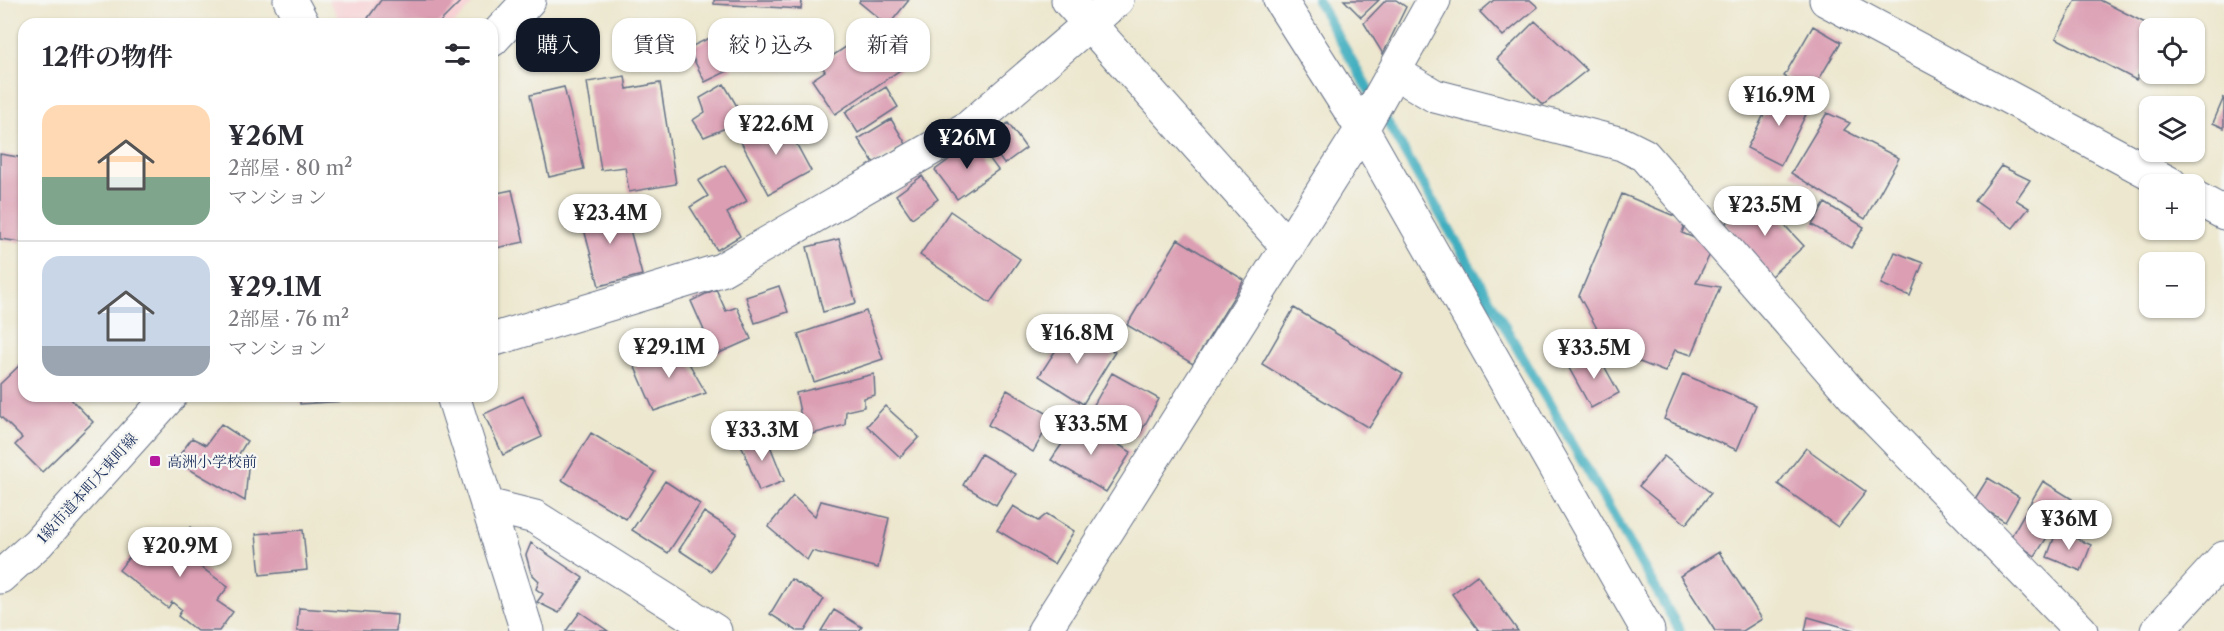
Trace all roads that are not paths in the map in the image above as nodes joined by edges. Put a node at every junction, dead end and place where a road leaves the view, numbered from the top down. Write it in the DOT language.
graph roads {
  1 [pos="290,0"];
  2 [pos="529,0"];
  3 [pos="1117,0"];
  4 [pos="1280,0"];
  5 [pos="1434,0"];
  6 [pos="1826,0"];
  7 [pos="1078,11"];
  8 [pos="300,18"];
  9 [pos="498,34"];
  10 [pos="1394,72"];
  11 [pos="1362,129"];
  12 [pos="2151,174"];
  13 [pos="2205,203"];
  14 [pos="2224,213"];
  15 [pos="1288,247"];
  16 [pos="498,338"];
  17 [pos="165,402"];
  18 [pos="455,402"];
  19 [pos="487,505"];
  20 [pos="2224,558"];
  21 [pos="0,577"];
  22 [pos="527,631"];
  23 [pos="715,631"];
  24 [pos="1044,631"];
  25 [pos="1648,631"];
  26 [pos="2081,631"];
  27 [pos="2157,631"];
  1 -- 8 [label="street"];
  2 -- 9 [label="street"];
  3 -- 7 [label="street"];
  4 -- 11 [label="street"];
  5 -- 10 [label="street"];
  6 -- 12 [label="street"];
  7 -- 15 [label="street"];
  7 -- 16 [label="street"];
  10 -- 11 [label="street"];
  10 -- 26 [label="street"];
  11 -- 15 [label="street"];
  11 -- 25 [label="street"];
  13 -- 14 [label="street"];
  15 -- 24 [label="street"];
  17 -- 21 [label="street, 1級市道本町大東町線"];
  18 -- 19 [label="street"];
  19 -- 22 [label="street"];
  19 -- 23 [label="street"];
  20 -- 27 [label="street"];
}
